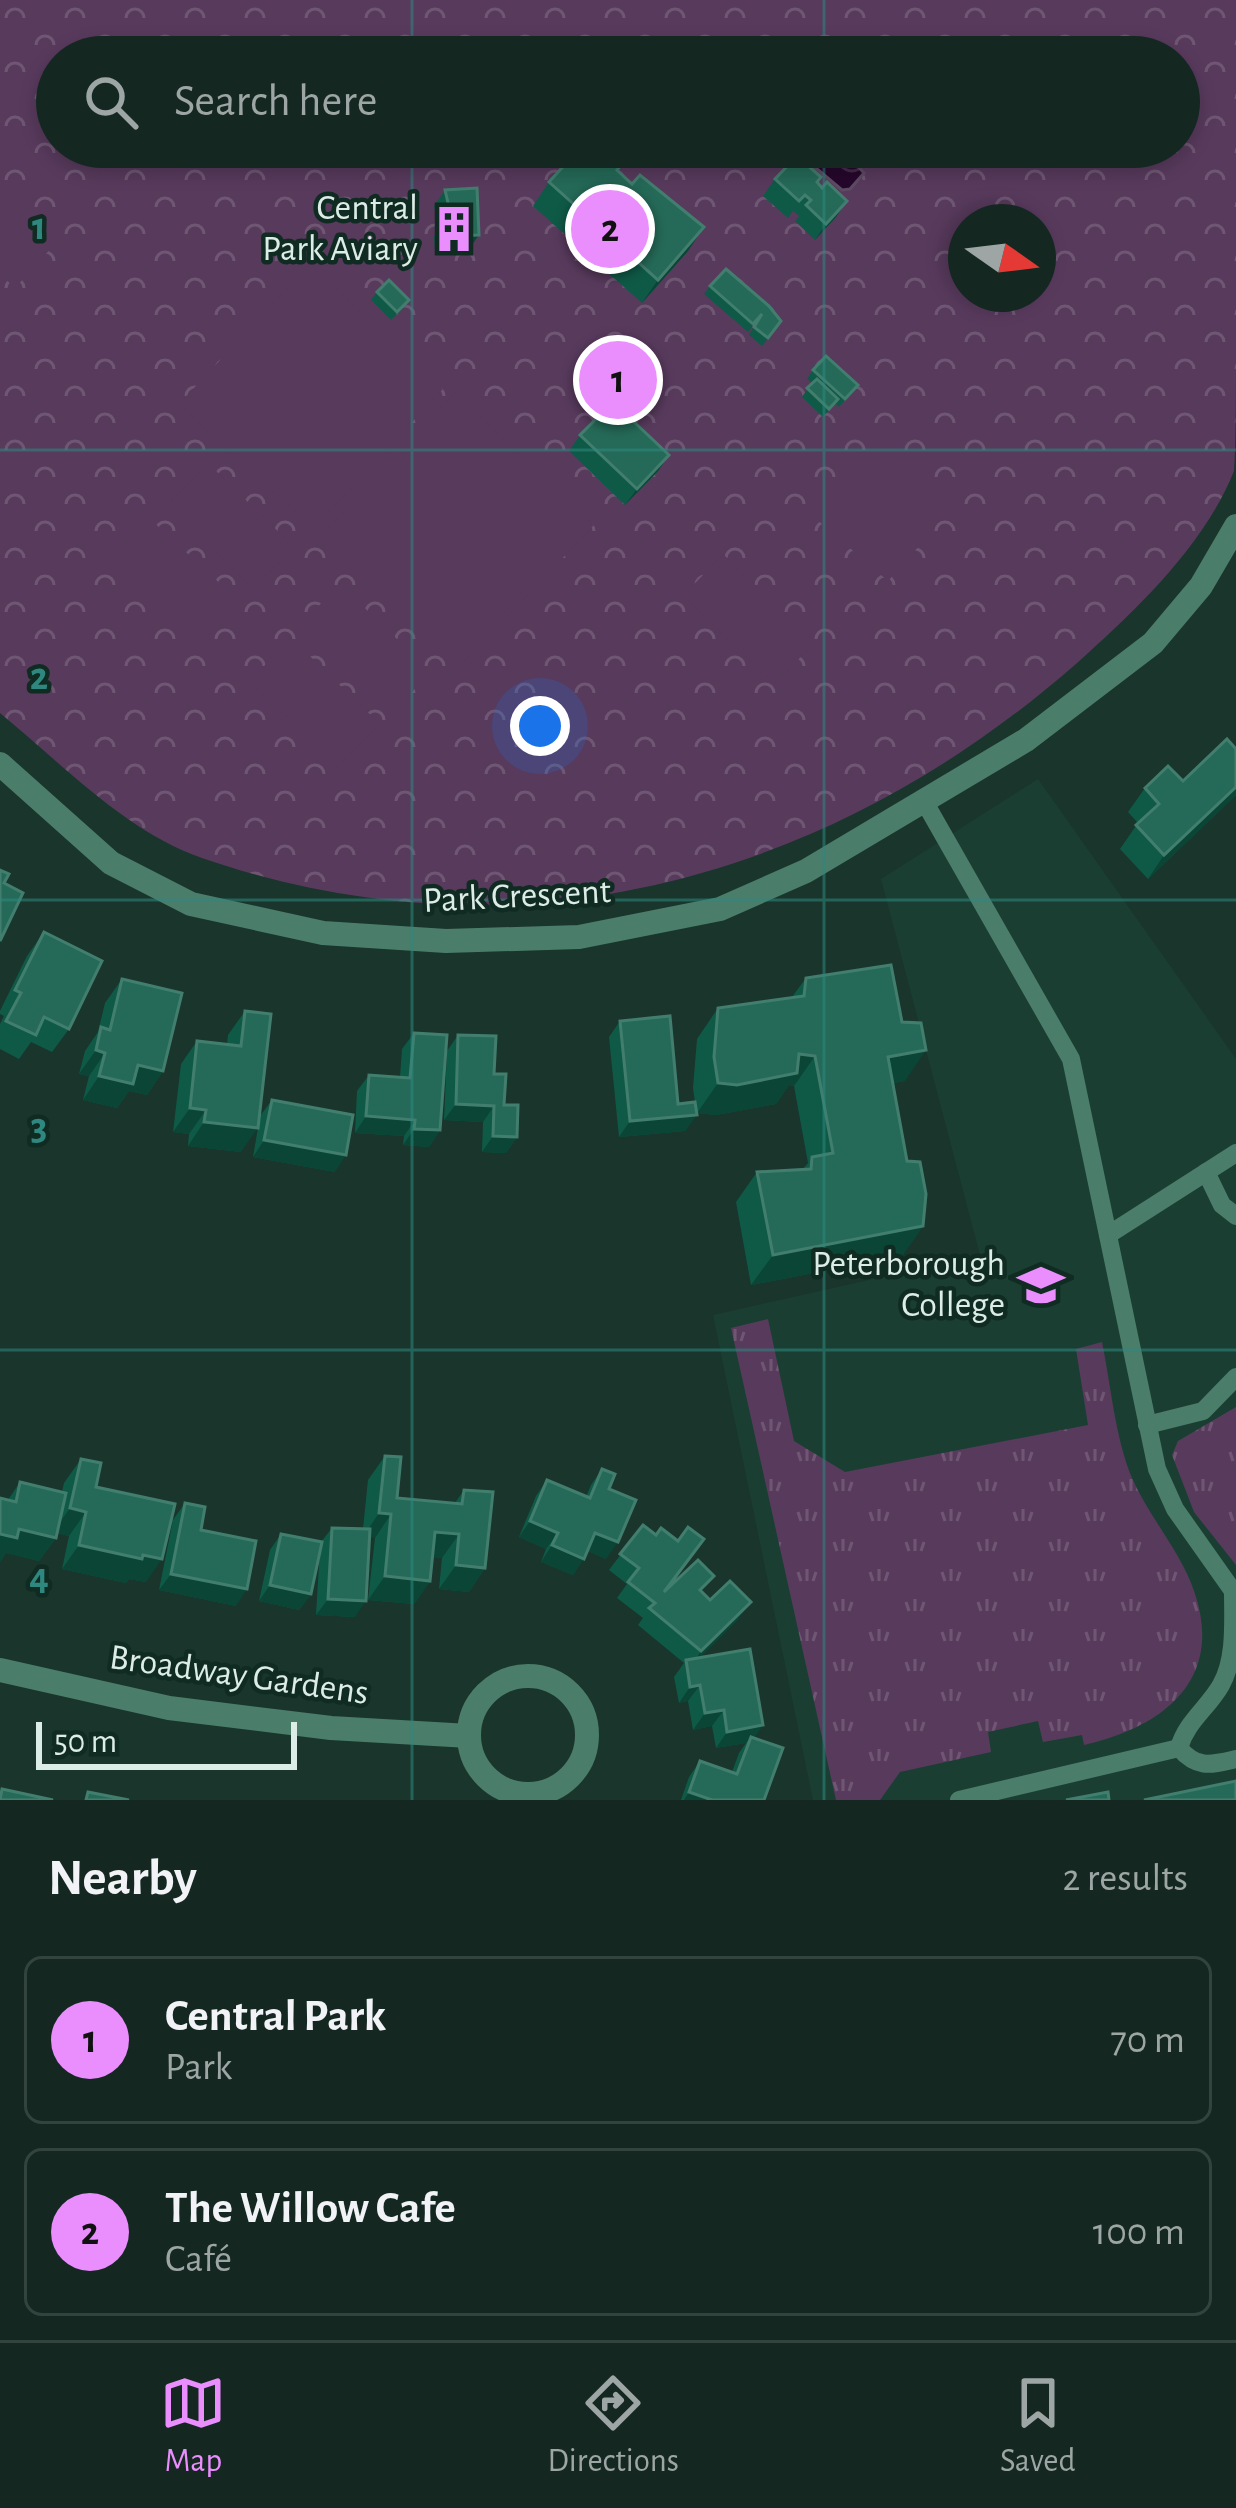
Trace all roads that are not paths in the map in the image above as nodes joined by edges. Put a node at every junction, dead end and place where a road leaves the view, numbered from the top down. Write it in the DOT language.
graph roads {
  1 [pos="1236,526"];
  2 [pos="0,764"];
  3 [pos="924,801"];
  4 [pos="1236,1153"];
  5 [pos="1206,1172"];
  6 [pos="1236,1216"];
  7 [pos="1108,1235"];
  8 [pos="1236,1377"];
  9 [pos="1147,1425"];
  10 [pos="1234,1593"];
  11 [pos="0,1670"];
  12 [pos="469,1736"];
  13 [pos="1179,1748"];
  14 [pos="1236,1759"];
  15 [pos="959,1800"];
  1 -- 3 [label="street, Park Crescent"];
  2 -- 3 [label="street, Park Crescent"];
  3 -- 7 [label="lane"];
  4 -- 5 [label="lane"];
  5 -- 6 [label="lane"];
  5 -- 7 [label="lane"];
  7 -- 9 [label="lane"];
  8 -- 9 [label="lane"];
  9 -- 10 [label="lane"];
  10 -- 13 [label="lane"];
  11 -- 12 [label="street, Broadway Gardens"];
  12 -- 12 [label="street"];
  13 -- 14 [label="lane"];
  13 -- 15 [label="lane"];
}
